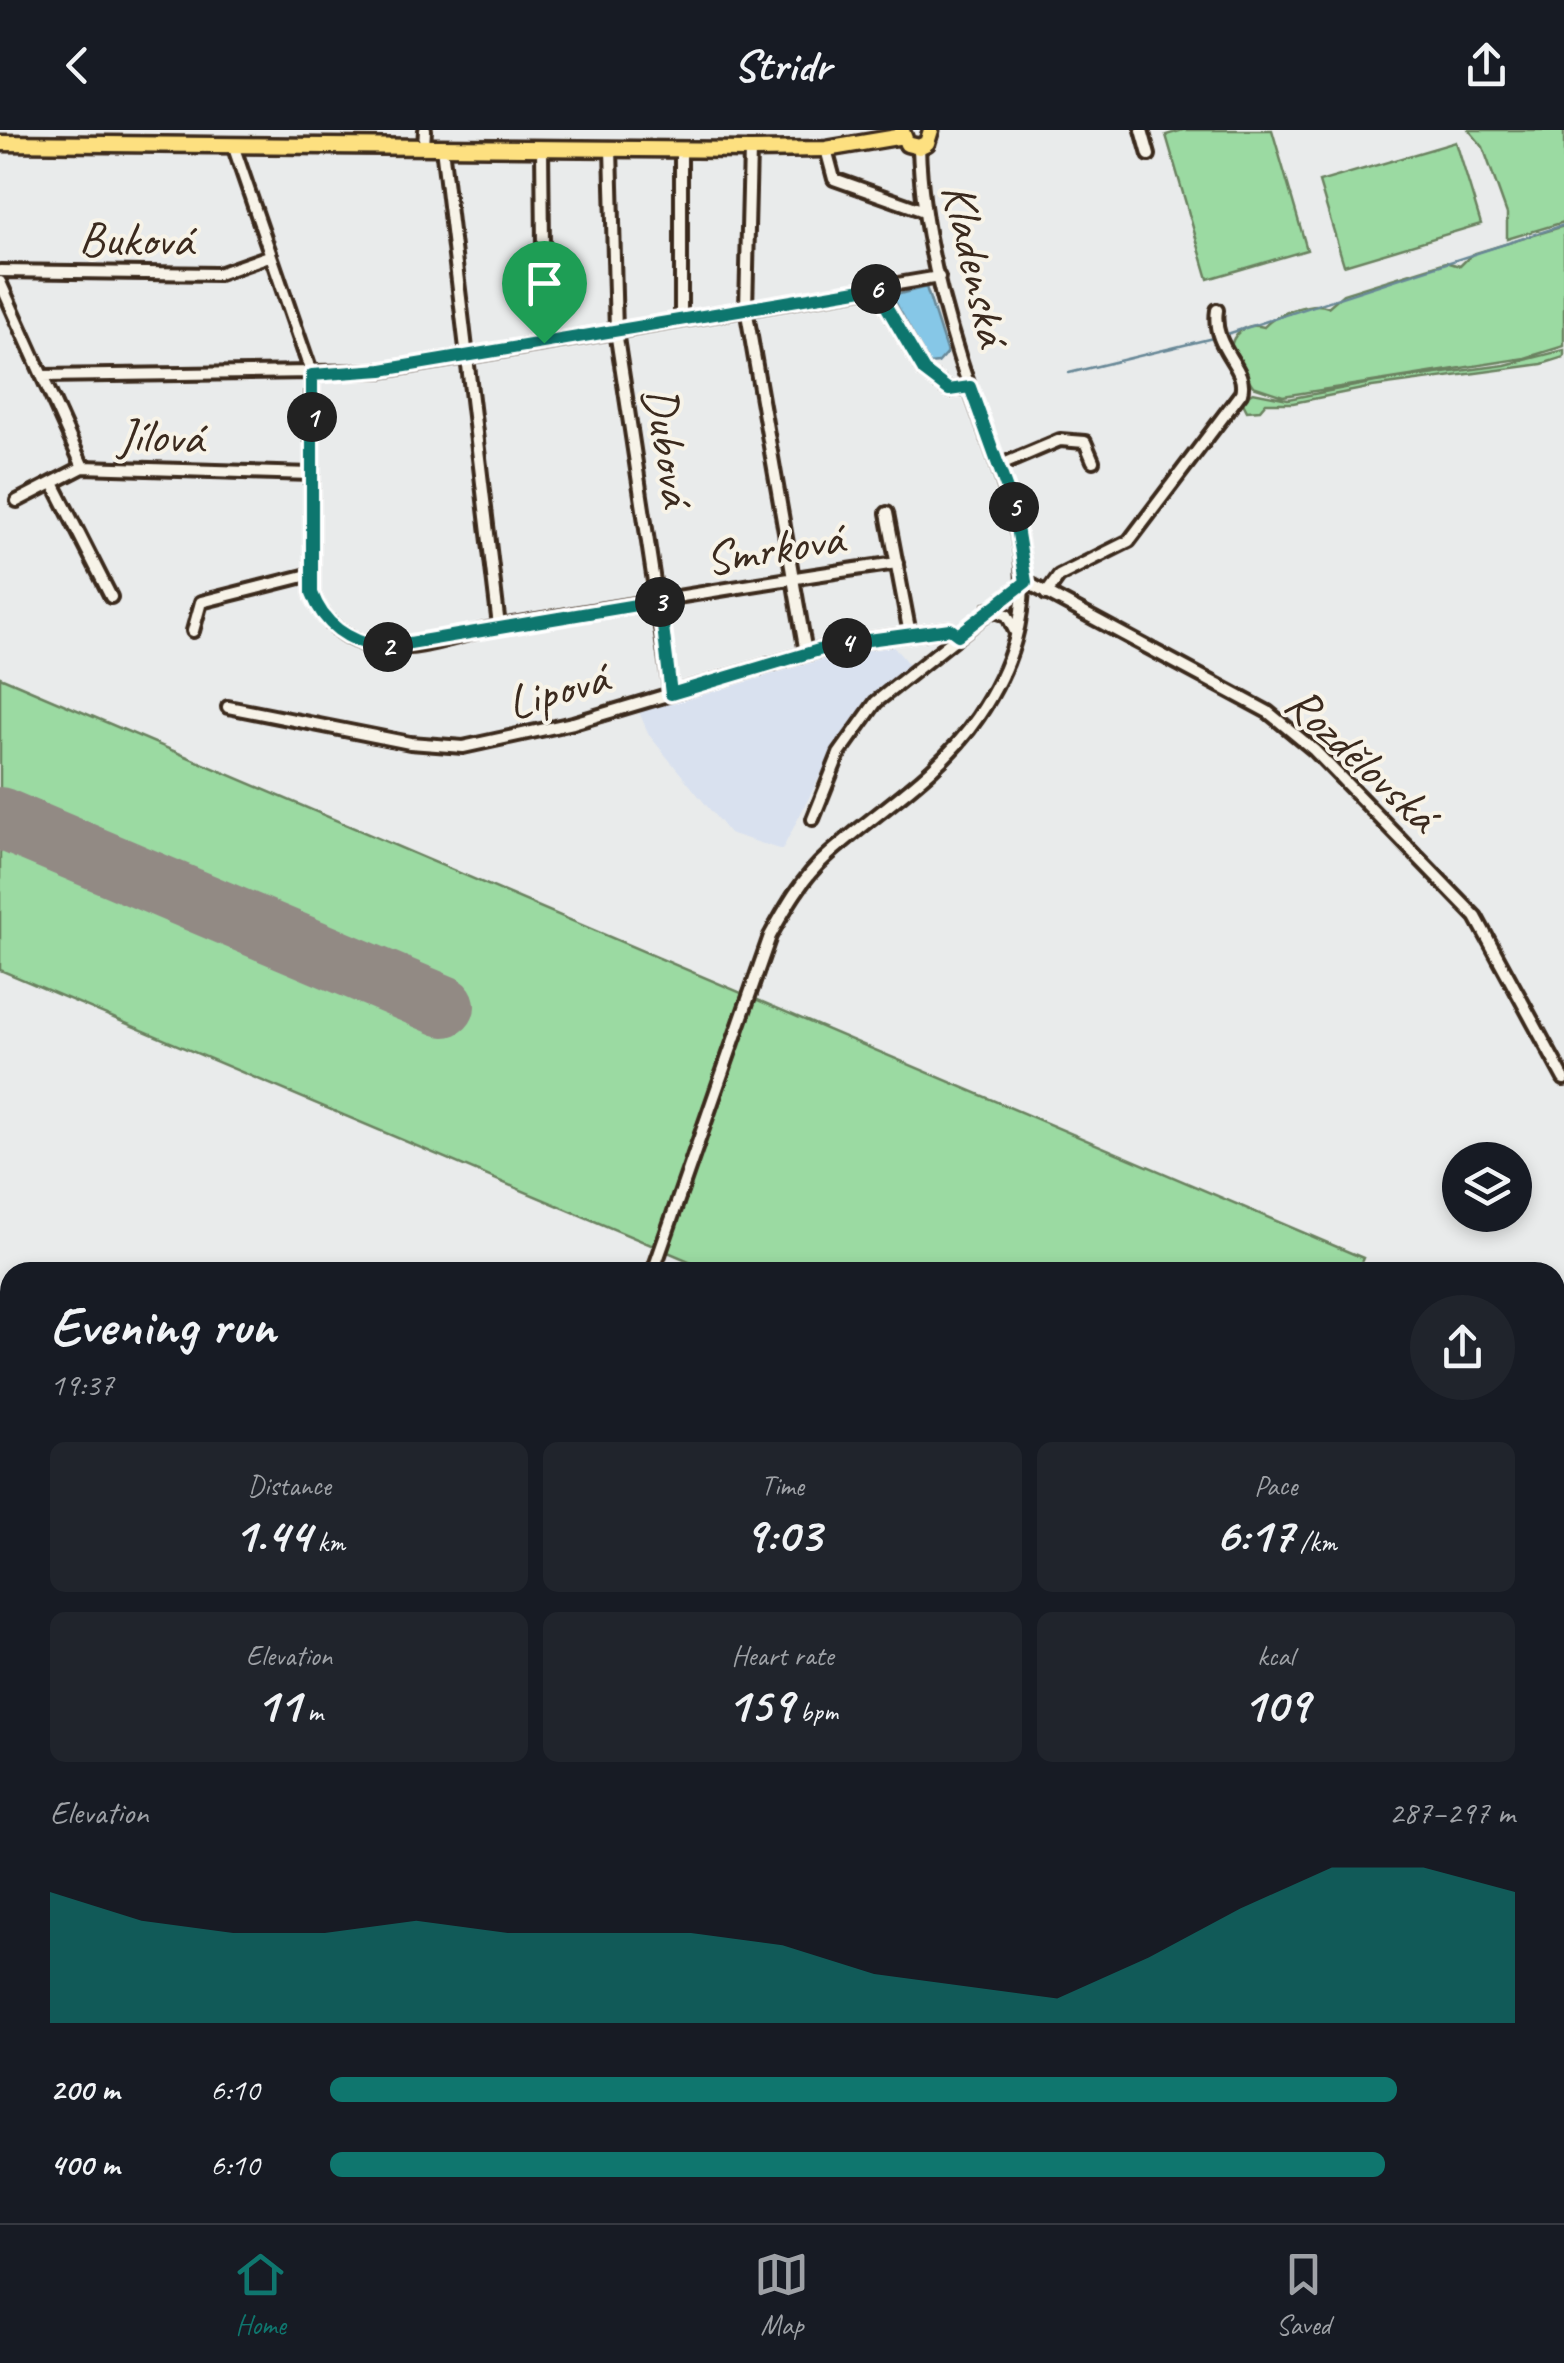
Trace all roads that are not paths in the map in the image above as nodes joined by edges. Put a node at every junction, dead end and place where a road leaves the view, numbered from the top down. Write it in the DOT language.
graph roads {
  1 [pos="931,130"];
  2 [pos="1142,130"];
  3 [pos="902,133"];
  4 [pos="425,138"];
  5 [pos="0,142"];
  6 [pos="233,145"];
  7 [pos="442,146"];
  8 [pos="542,148"];
  9 [pos="919,148"];
  10 [pos="611,149"];
  11 [pos="681,150"];
  12 [pos="750,150"];
  13 [pos="826,150"];
  14 [pos="1149,155"];
  15 [pos="924,211"];
  16 [pos="269,256"];
  17 [pos="0,272"];
  18 [pos="938,277"];
  19 [pos="0,282"];
  20 [pos="875,287"];
  21 [pos="746,308"];
  22 [pos="1217,310"];
  23 [pos="682,320"];
  24 [pos="616,331"];
  25 [pos="544,343"];
  26 [pos="467,356"];
  27 [pos="312,375"];
  28 [pos="42,376"];
  29 [pos="970,387"];
  30 [pos="1093,462"];
  31 [pos="1001,464"];
  32 [pos="84,468"];
  33 [pos="312,474"];
  34 [pos="53,483"];
  35 [pos="16,500"];
  36 [pos="887,513"];
  37 [pos="897,563"];
  38 [pos="312,574"];
  39 [pos="792,578"];
  40 [pos="1026,582"];
  41 [pos="1046,594"];
  42 [pos="111,597"];
  43 [pos="660,601"];
  44 [pos="990,609"];
  45 [pos="499,626"];
  46 [pos="194,630"];
  47 [pos="1016,633"];
  48 [pos="910,634"];
  49 [pos="958,635"];
  50 [pos="806,653"];
  51 [pos="671,694"];
  52 [pos="228,706"];
  53 [pos="813,818"];
  54 [pos="1564,1079"];
  55 [pos="656,1262"];
  1 -- 9 [label="main road"];
  2 -- 14 [label="street"];
  3 -- 9 [label="main road"];
  3 -- 13 [label="main road"];
  4 -- 6 [label="main road"];
  4 -- 7 [label="main road"];
  5 -- 6 [label="main road"];
  6 -- 16 [label="street, Smrková"];
  7 -- 8 [label="main road"];
  7 -- 26 [label="street"];
  8 -- 10 [label="main road"];
  8 -- 25 [label="street"];
  9 -- 15 [label="street, Kladenská"];
  10 -- 11 [label="main road"];
  10 -- 24 [label="street, Dubová"];
  11 -- 12 [label="main road"];
  11 -- 23 [label="street"];
  12 -- 13 [label="main road"];
  12 -- 21 [label="street"];
  13 -- 15 [label="street"];
  15 -- 18 [label="street, Kladenská"];
  16 -- 17 [label="street, Buková"];
  16 -- 27 [label="street, Smrková"];
  18 -- 20 [label="street"];
  18 -- 29 [label="street, Kladenská"];
  19 -- 28 [label="street"];
  20 -- 21 [label="street"];
  20 -- 29 [label="street"];
  21 -- 23 [label="street"];
  21 -- 39 [label="street"];
  22 -- 41 [label="street"];
  23 -- 24 [label="street"];
  24 -- 25 [label="street"];
  24 -- 43 [label="street, Dubová"];
  25 -- 26 [label="street"];
  26 -- 27 [label="street"];
  26 -- 45 [label="street"];
  27 -- 28 [label="street"];
  27 -- 33 [label="street, Smrková"];
  28 -- 32 [label="street"];
  29 -- 31 [label="street, Kladenská"];
  30 -- 31 [label="street"];
  31 -- 40 [label="street, Kladenská"];
  32 -- 33 [label="street, Jílová"];
  32 -- 34 [label="street, Jílová"];
  33 -- 38 [label="street, Smrková"];
  34 -- 35 [label="street, Jílová"];
  34 -- 42 [label="street"];
  36 -- 37 [label="street"];
  37 -- 39 [label="street, Smrková"];
  37 -- 48 [label="street"];
  38 -- 45 [label="street, Smrková"];
  38 -- 46 [label="street"];
  39 -- 43 [label="street, Smrková"];
  39 -- 50 [label="street"];
  40 -- 41 [label="street, Rozdělovská"];
  40 -- 44 [label="street"];
  40 -- 47 [label="street"];
  41 -- 54 [label="street, Rozdělovská"];
  43 -- 45 [label="street, Smrková"];
  43 -- 51 [label="street, Dubová"];
  44 -- 47 [label="street"];
  44 -- 49 [label="street"];
  47 -- 55 [label="street"];
  48 -- 49 [label="street, Lipová"];
  48 -- 50 [label="street, Lipová"];
  49 -- 53 [label="street"];
  50 -- 51 [label="street, Lipová"];
  51 -- 52 [label="street, Lipová"];
}
